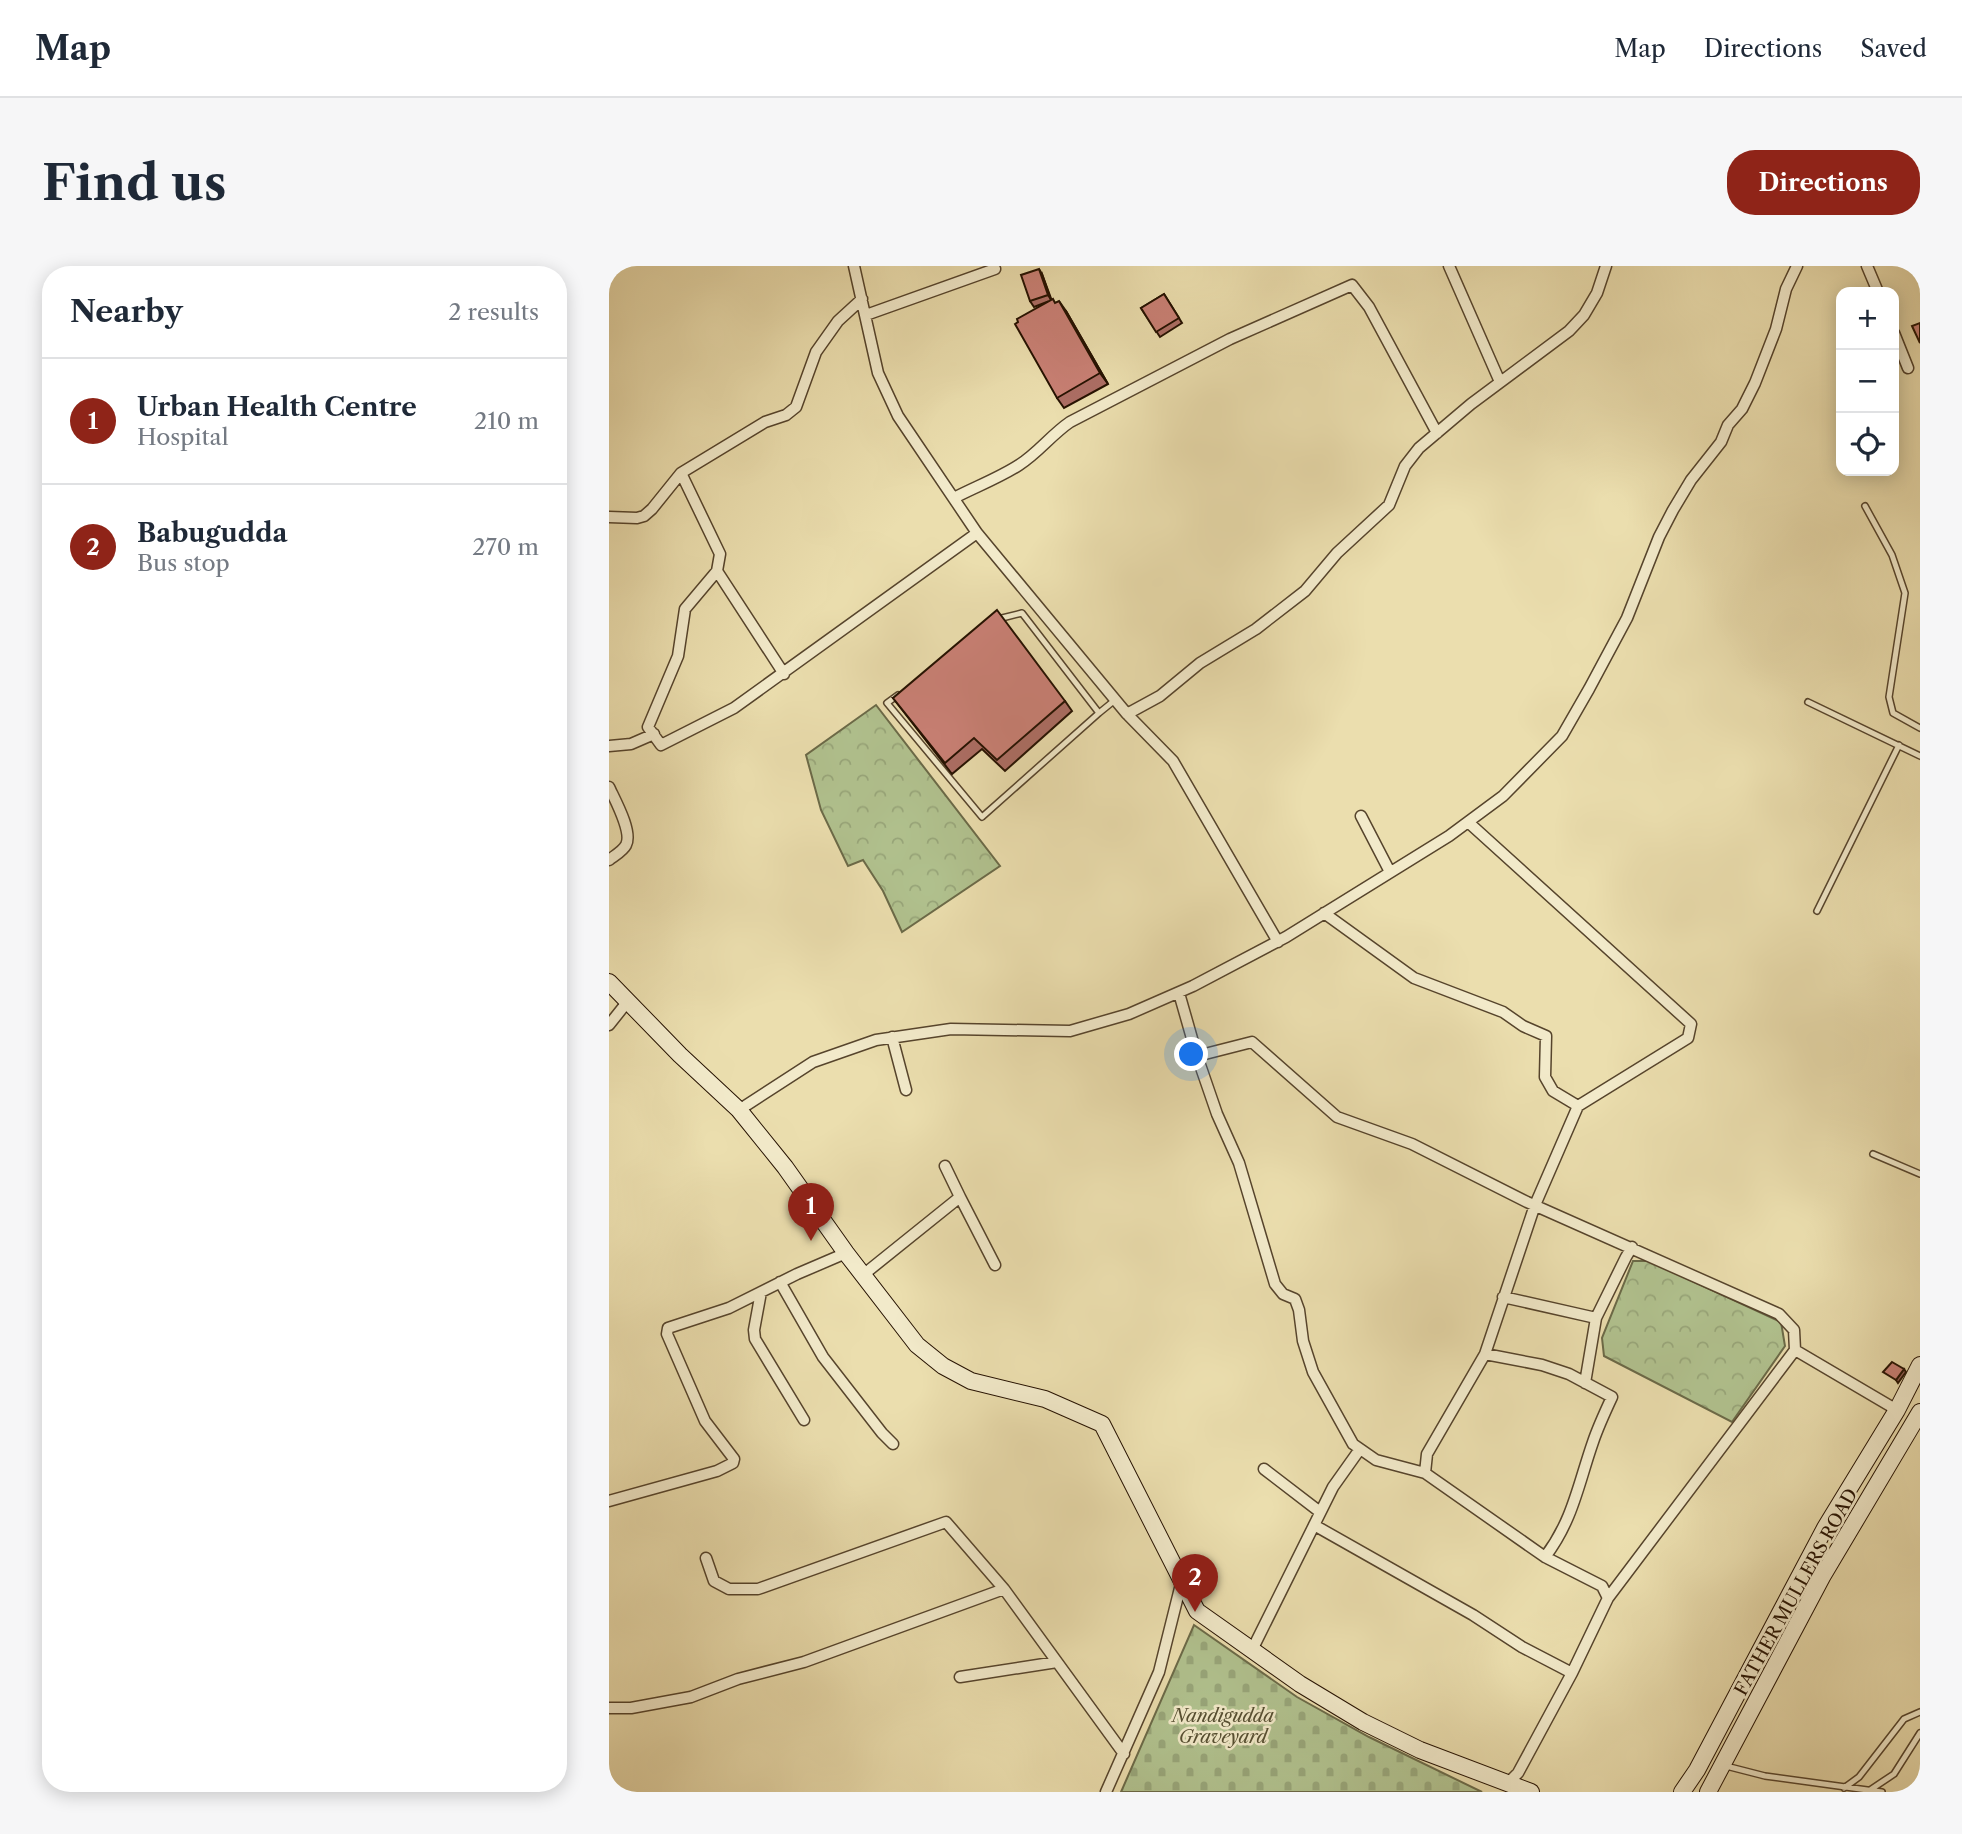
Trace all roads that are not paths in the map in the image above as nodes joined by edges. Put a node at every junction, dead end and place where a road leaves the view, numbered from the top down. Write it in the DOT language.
graph roads {
  1 [pos="854,266"];
  2 [pos="1449,266"];
  3 [pos="1606,266"];
  4 [pos="1797,266"];
  5 [pos="1867,266"];
  6 [pos="995,269"];
  7 [pos="1876,287"];
  8 [pos="862,299"];
  9 [pos="866,315"];
  10 [pos="1899,346"];
  11 [pos="1908,368"];
  12 [pos="1500,382"];
  13 [pos="1437,433"];
  14 [pos="681,473"];
  15 [pos="954,498"];
  16 [pos="1865,506"];
  17 [pos="609,517"];
  18 [pos="977,533"];
  19 [pos="717,571"];
  20 [pos="991,625"];
  21 [pos="784,674"];
  22 [pos="908,687"];
  23 [pos="1115,700"];
  24 [pos="1808,702"];
  25 [pos="1099,713"];
  26 [pos="1127,714"];
  27 [pos="1920,728"];
  28 [pos="654,734"];
  29 [pos="1899,745"];
  30 [pos="609,746"];
  31 [pos="1920,755"];
  32 [pos="609,787"];
  33 [pos="1361,816"];
  34 [pos="1468,822"];
  35 [pos="609,860"];
  36 [pos="1390,872"];
  37 [pos="1817,911"];
  38 [pos="1324,914"];
  39 [pos="1278,942"];
  40 [pos="609,982"];
  41 [pos="1179,993"];
  42 [pos="628,1002"];
  43 [pos="609,1025"];
  44 [pos="892,1037"];
  45 [pos="1197,1056"];
  46 [pos="906,1090"];
  47 [pos="1578,1106"];
  48 [pos="739,1110"];
  49 [pos="1873,1154"];
  50 [pos="945,1166"];
  51 [pos="1920,1174"];
  52 [pos="960,1197"];
  53 [pos="1535,1205"];
  54 [pos="1632,1247"];
  55 [pos="846,1253"];
  56 [pos="995,1265"];
  57 [pos="863,1275"];
  58 [pos="780,1282"];
  59 [pos="761,1292"];
  60 [pos="1503,1297"];
  61 [pos="1596,1318"];
  62 [pos="1795,1350"];
  63 [pos="1485,1354"];
  64 [pos="1920,1365"];
  65 [pos="1585,1383"];
  66 [pos="1897,1410"];
  67 [pos="1920,1412"];
  68 [pos="804,1420"];
  69 [pos="893,1444"];
  70 [pos="1360,1449"];
  71 [pos="1263,1469"];
  72 [pos="1425,1473"];
  73 [pos="609,1501"];
  74 [pos="1320,1512"];
  75 [pos="1314,1525"];
  76 [pos="705,1558"];
  77 [pos="1545,1558"];
  78 [pos="1181,1584"];
  79 [pos="1004,1589"];
  80 [pos="1608,1598"];
  81 [pos="1252,1650"];
  82 [pos="1057,1662"];
  83 [pos="1572,1673"];
  84 [pos="960,1677"];
  85 [pos="609,1708"];
  86 [pos="1920,1712"];
  87 [pos="1920,1733"];
  88 [pos="1124,1754"];
  89 [pos="1723,1766"];
  90 [pos="1509,1782"];
  91 [pos="1844,1788"];
  92 [pos="1869,1791"];
  93 [pos="1107,1792"];
  94 [pos="1531,1792"];
  95 [pos="1682,1792"];
  96 [pos="1708,1792"];
  97 [pos="1882,1792"];
  1 -- 8 [label="street"];
  2 -- 12 [label="street"];
  3 -- 12 [label="street"];
  4 -- 34 [label="street"];
  5 -- 7 [label="street"];
  6 -- 9 [label="street"];
  8 -- 9 [label="street"];
  8 -- 14 [label="street"];
  9 -- 15 [label="street"];
  10 -- 11 [label="street"];
  12 -- 13 [label="street"];
  13 -- 15 [label="street"];
  13 -- 26 [label="street"];
  14 -- 17 [label="street"];
  14 -- 19 [label="street"];
  15 -- 18 [label="street"];
  16 -- 27 [label="lane"];
  18 -- 21 [label="street"];
  18 -- 23 [label="street"];
  19 -- 21 [label="street"];
  19 -- 28 [label="street"];
  20 -- 25 [label="lane"];
  21 -- 28 [label="street"];
  22 -- 25 [label="lane"];
  23 -- 25 [label="lane"];
  23 -- 26 [label="street"];
  24 -- 29 [label="lane"];
  26 -- 39 [label="street"];
  28 -- 30 [label="street"];
  29 -- 31 [label="lane"];
  29 -- 37 [label="lane"];
  32 -- 35 [label="street"];
  33 -- 36 [label="street"];
  34 -- 36 [label="street"];
  34 -- 47 [label="street"];
  36 -- 38 [label="street"];
  38 -- 39 [label="street"];
  38 -- 47 [label="street"];
  39 -- 41 [label="street"];
  40 -- 42 [label="street"];
  41 -- 44 [label="street"];
  41 -- 45 [label="street"];
  42 -- 43 [label="street"];
  42 -- 48 [label="street"];
  44 -- 46 [label="street"];
  44 -- 48 [label="street"];
  45 -- 53 [label="street"];
  45 -- 70 [label="street"];
  47 -- 53 [label="street"];
  48 -- 55 [label="street"];
  49 -- 51 [label="lane"];
  50 -- 52 [label="street"];
  52 -- 56 [label="street"];
  52 -- 57 [label="street"];
  53 -- 54 [label="street"];
  53 -- 60 [label="street"];
  54 -- 61 [label="street"];
  54 -- 62 [label="street"];
  55 -- 57 [label="street"];
  55 -- 58 [label="street"];
  57 -- 78 [label="street"];
  58 -- 59 [label="street"];
  58 -- 69 [label="street"];
  59 -- 68 [label="street"];
  59 -- 73 [label="street"];
  60 -- 61 [label="street"];
  60 -- 63 [label="street"];
  61 -- 65 [label="street"];
  62 -- 66 [label="street"];
  62 -- 80 [label="street"];
  63 -- 65 [label="street"];
  63 -- 72 [label="street"];
  64 -- 66 [label="street"];
  65 -- 77 [label="street"];
  66 -- 95 [label="street"];
  67 -- 89 [label="street, FATHER MULLERS ROAD"];
  70 -- 72 [label="street"];
  70 -- 74 [label="street"];
  71 -- 74 [label="street"];
  72 -- 77 [label="street"];
  74 -- 75 [label="street"];
  75 -- 81 [label="street"];
  75 -- 83 [label="street"];
  76 -- 79 [label="street"];
  77 -- 80 [label="street"];
  78 -- 81 [label="street"];
  78 -- 88 [label="street"];
  79 -- 82 [label="street"];
  79 -- 85 [label="street"];
  80 -- 83 [label="street"];
  81 -- 90 [label="street"];
  82 -- 84 [label="street"];
  82 -- 88 [label="street"];
  83 -- 90 [label="street"];
  86 -- 91 [label="lane"];
  87 -- 92 [label="lane"];
  88 -- 93 [label="street"];
  89 -- 91 [label="lane"];
  89 -- 96 [label="street, FATHER MULLERS ROAD"];
  90 -- 94 [label="street"];
  91 -- 92 [label="lane"];
  92 -- 97 [label="lane"];
}
